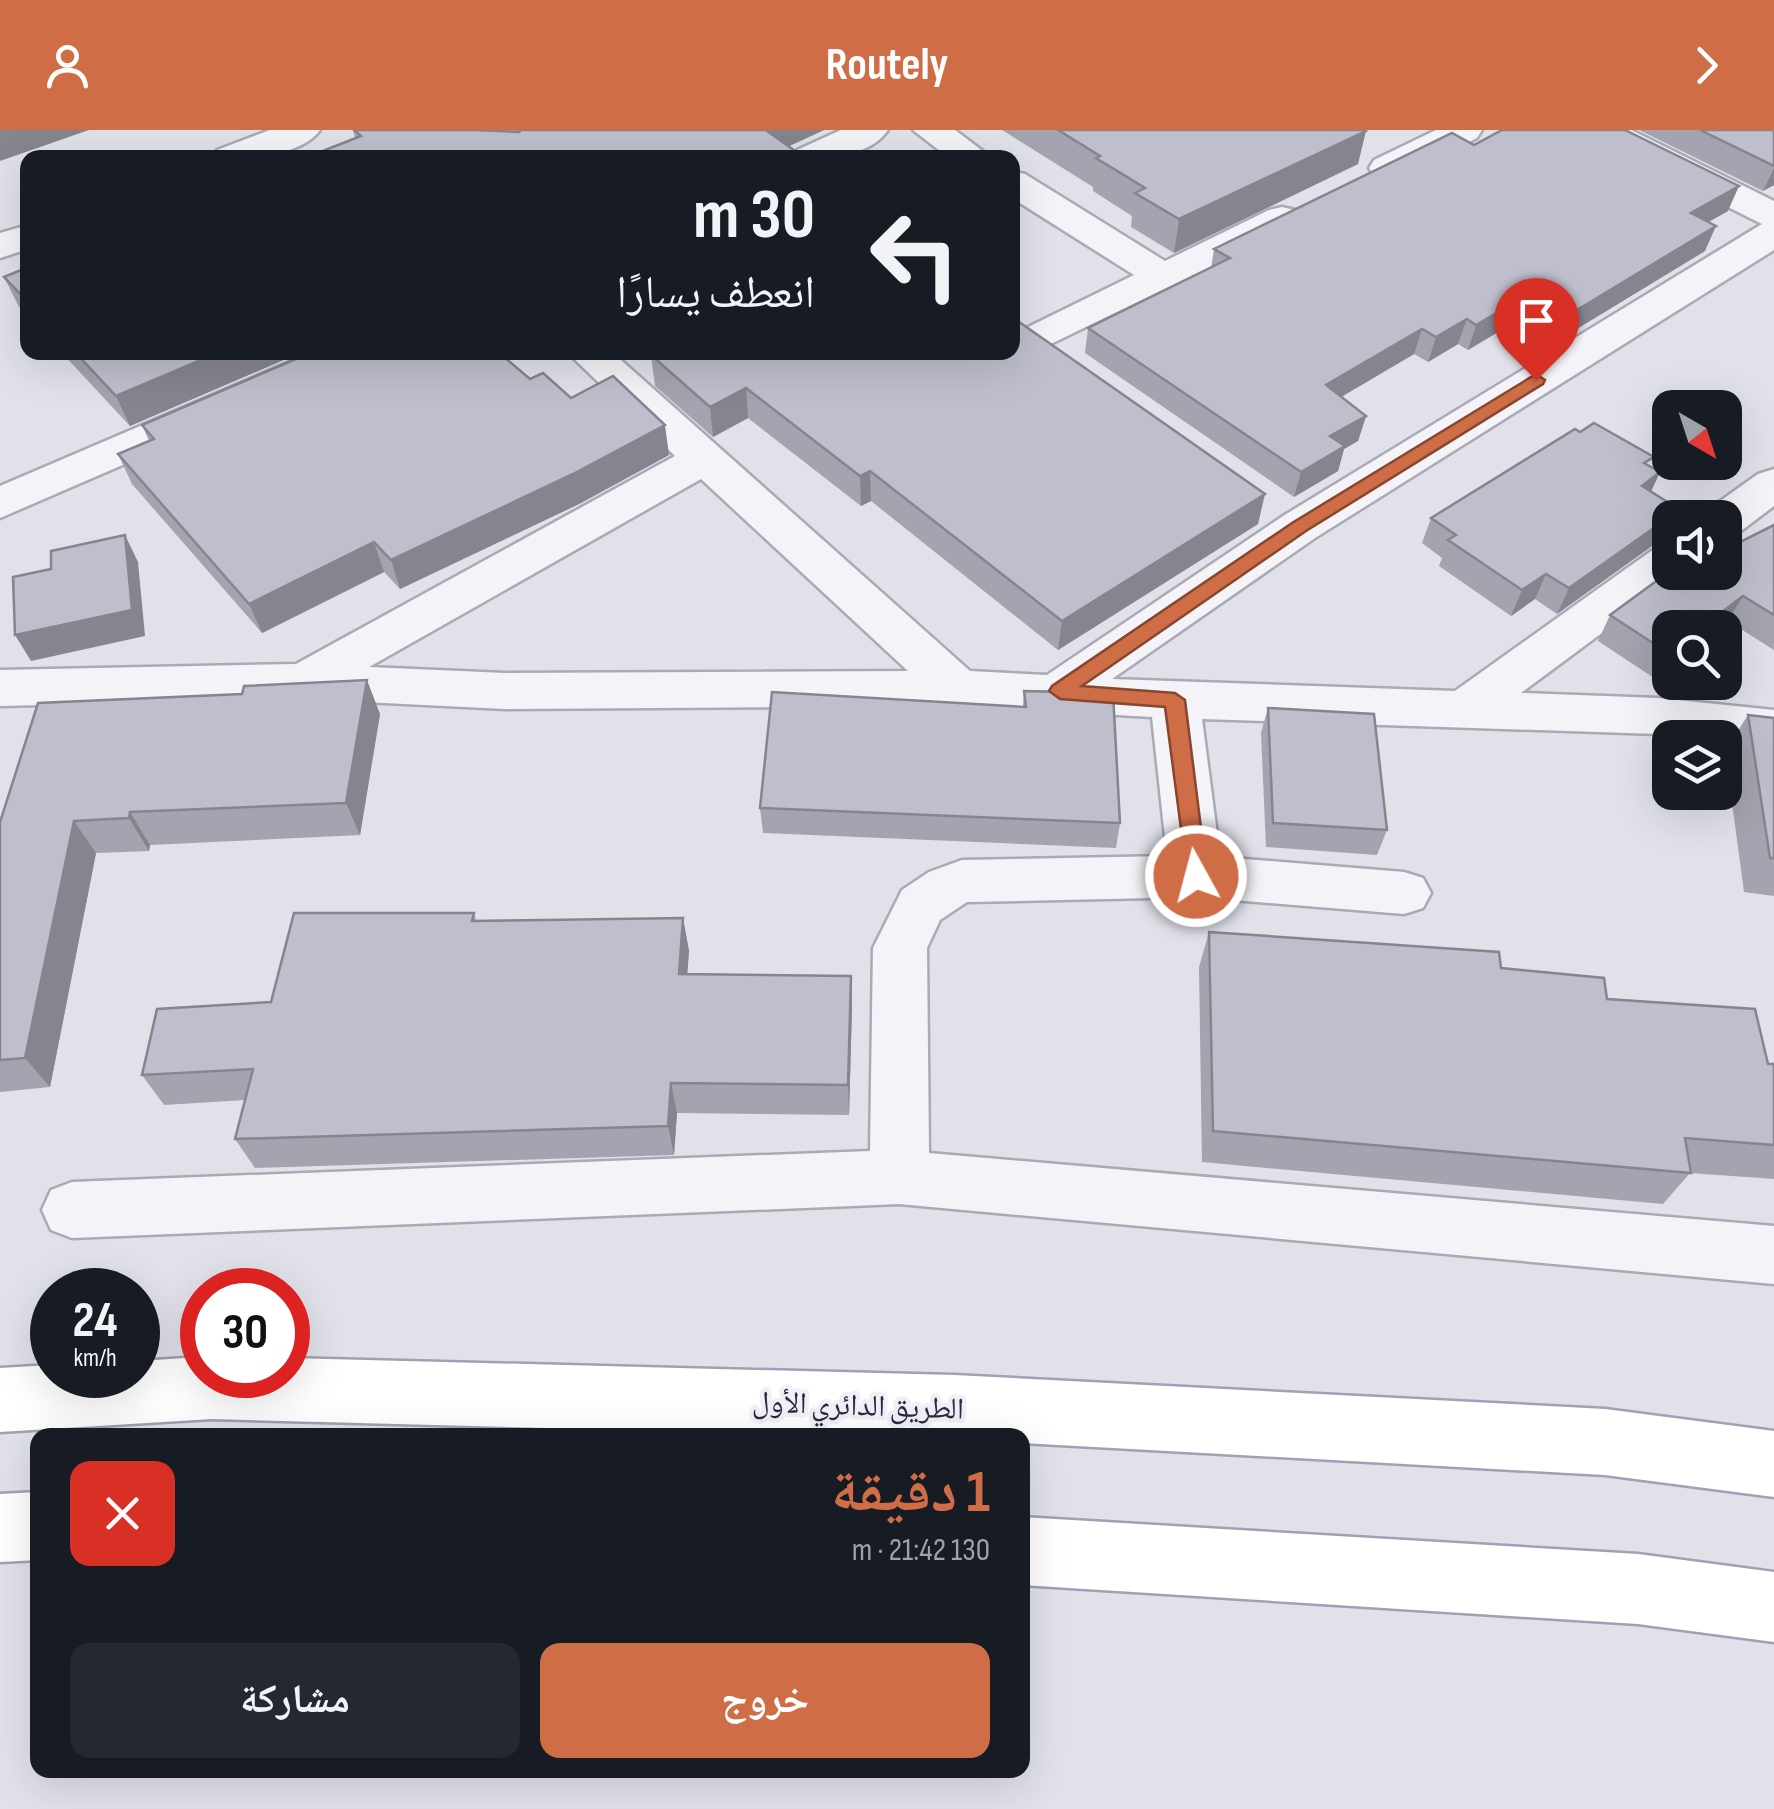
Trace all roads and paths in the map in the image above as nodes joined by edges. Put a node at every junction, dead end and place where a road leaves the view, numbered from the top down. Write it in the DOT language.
graph roads {
  1 [pos="302,130"];
  2 [pos="870,130"];
  3 [pos="931,130"];
  4 [pos="1464,130"];
  5 [pos="1603,130"];
  6 [pos="251,150"];
  7 [pos="827,150"];
  8 [pos="962,150"];
  9 [pos="1371,164"];
  10 [pos="1020,187"];
  11 [pos="1322,199"];
  12 [pos="1774,216"];
  13 [pos="1774,233"];
  14 [pos="1161,275"];
  15 [pos="1037,343"];
  16 [pos="331,360"];
  17 [pos="596,360"];
  18 [pos="703,459"];
  19 [pos="1774,484"];
  20 [pos="0,503"];
  21 [pos="1742,508"];
  22 [pos="1652,573"];
  23 [pos="304,680"];
  24 [pos="0,688"];
  25 [pos="958,688"];
  26 [pos="1060,691"];
  27 [pos="1175,700"];
  28 [pos="1468,707"];
  29 [pos="1774,728"];
  30 [pos="1196,876"];
  31 [pos="1404,893"];
  32 [pos="899,1177"];
  33 [pos="72,1210"];
  34 [pos="1774,1256"];
  35 [pos="0,1400"];
  36 [pos="1774,1464"];
  37 [pos="30,1526"];
  38 [pos="0,1528"];
  39 [pos="1030,1551"];
  40 [pos="1774,1606"];
  1 -- 6 [label="street"];
  2 -- 7 [label="street"];
  3 -- 8 [label="street"];
  4 -- 9 [label="street"];
  5 -- 12 [label="street"];
  10 -- 14 [label="street"];
  11 -- 14 [label="street"];
  13 -- 26 [label="street"];
  14 -- 15 [label="street"];
  16 -- 20 [label="street"];
  17 -- 18 [label="street"];
  18 -- 23 [label="street"];
  18 -- 25 [label="street"];
  19 -- 21 [label="street"];
  22 -- 28 [label="street"];
  23 -- 24 [label="street"];
  23 -- 25 [label="street"];
  25 -- 26 [label="street"];
  26 -- 27 [label="street"];
  27 -- 28 [label="street"];
  27 -- 30 [label="street"];
  28 -- 29 [label="street"];
  30 -- 31 [label="street"];
  30 -- 32 [label="street"];
  32 -- 33 [label="street"];
  32 -- 34 [label="street"];
  35 -- 36 [label="main road, الطريق الدائري الأول"];
  37 -- 38 [label="main road"];
  39 -- 40 [label="main road"];
}
